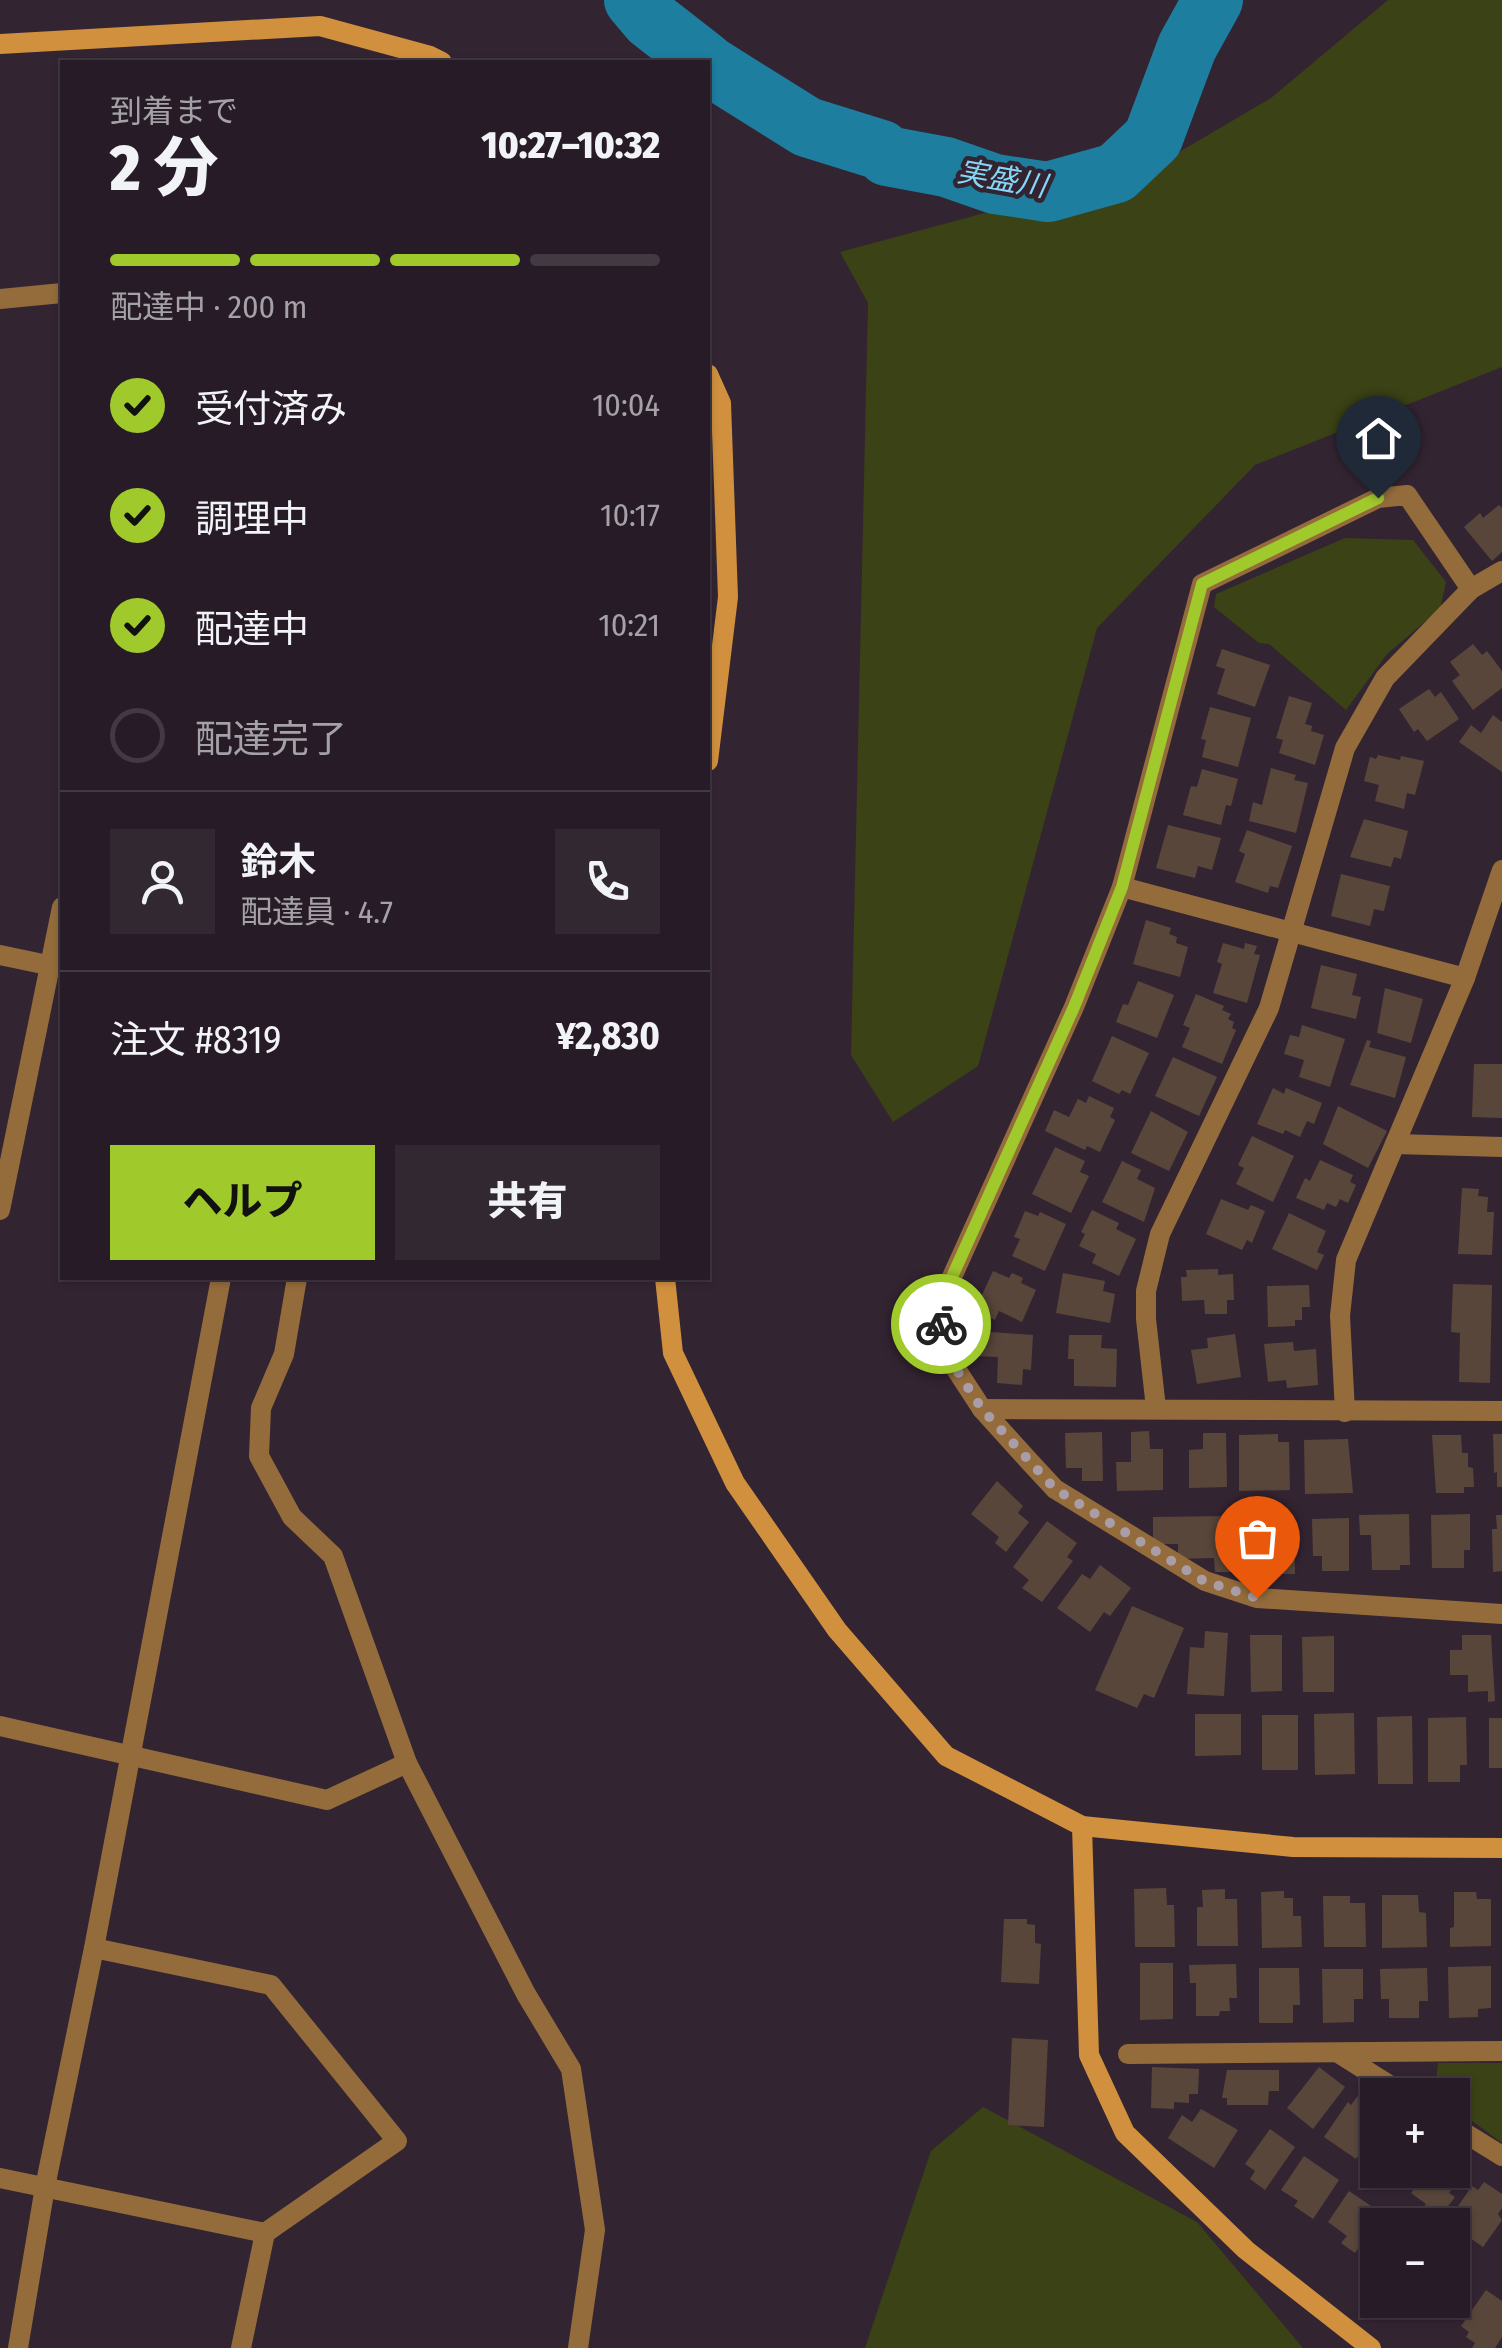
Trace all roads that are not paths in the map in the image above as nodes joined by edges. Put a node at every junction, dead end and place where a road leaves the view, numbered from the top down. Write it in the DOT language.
graph roads {
  1 [pos="0,44"];
  2 [pos="438,60"];
  3 [pos="60,294"];
  4 [pos="0,299"];
  5 [pos="710,378"];
  6 [pos="1502,570"];
  7 [pos="1471,588"];
  8 [pos="710,745"];
  9 [pos="1502,870"];
  10 [pos="1122,887"];
  11 [pos="60,928"];
  12 [pos="1290,932"];
  13 [pos="0,954"];
  14 [pos="56,967"];
  15 [pos="1465,978"];
  16 [pos="1395,1144"];
  17 [pos="1502,1148"];
  18 [pos="0,1210"];
  19 [pos="221,1280"];
  20 [pos="297,1280"];
  21 [pos="665,1280"];
  22 [pos="1156,1408"];
  23 [pos="982,1409"];
  24 [pos="1502,1411"];
  25 [pos="1345,1412"];
  26 [pos="1502,1614"];
  27 [pos="0,1726"];
  28 [pos="130,1755"];
  29 [pos="407,1763"];
  30 [pos="1082,1826"];
  31 [pos="1502,1848"];
  32 [pos="94,1948"];
  33 [pos="1502,2051"];
  34 [pos="1128,2054"];
  35 [pos="1340,2054"];
  36 [pos="1378,2078"];
  37 [pos="1470,2136"];
  38 [pos="1502,2156"];
  39 [pos="0,2178"];
  40 [pos="45,2187"];
  41 [pos="265,2233"];
  42 [pos="18,2348"];
  43 [pos="241,2348"];
  44 [pos="578,2348"];
  45 [pos="1371,2348"];
  1 -- 2 [label="street"];
  3 -- 4 [label="street"];
  5 -- 8 [label="street"];
  6 -- 7 [label="street"];
  7 -- 10 [label="street"];
  7 -- 12 [label="street"];
  9 -- 15 [label="street"];
  10 -- 12 [label="street"];
  10 -- 23 [label="street"];
  11 -- 14 [label="street"];
  12 -- 15 [label="street"];
  12 -- 22 [label="street"];
  13 -- 14 [label="street"];
  14 -- 18 [label="street"];
  15 -- 16 [label="street"];
  16 -- 17 [label="street"];
  16 -- 25 [label="street"];
  19 -- 28 [label="street"];
  20 -- 29 [label="street"];
  21 -- 30 [label="street"];
  22 -- 23 [label="street"];
  22 -- 25 [label="street"];
  23 -- 26 [label="street"];
  24 -- 25 [label="street"];
  27 -- 28 [label="street"];
  28 -- 29 [label="street"];
  28 -- 32 [label="street"];
  29 -- 44 [label="street"];
  30 -- 31 [label="street"];
  30 -- 45 [label="street"];
  32 -- 40 [label="street"];
  32 -- 41 [label="street"];
  33 -- 35 [label="street"];
  34 -- 35 [label="street"];
  35 -- 36 [label="street"];
  37 -- 38 [label="street"];
  39 -- 40 [label="street"];
  40 -- 41 [label="street"];
  40 -- 42 [label="street"];
  41 -- 43 [label="street"];
}
